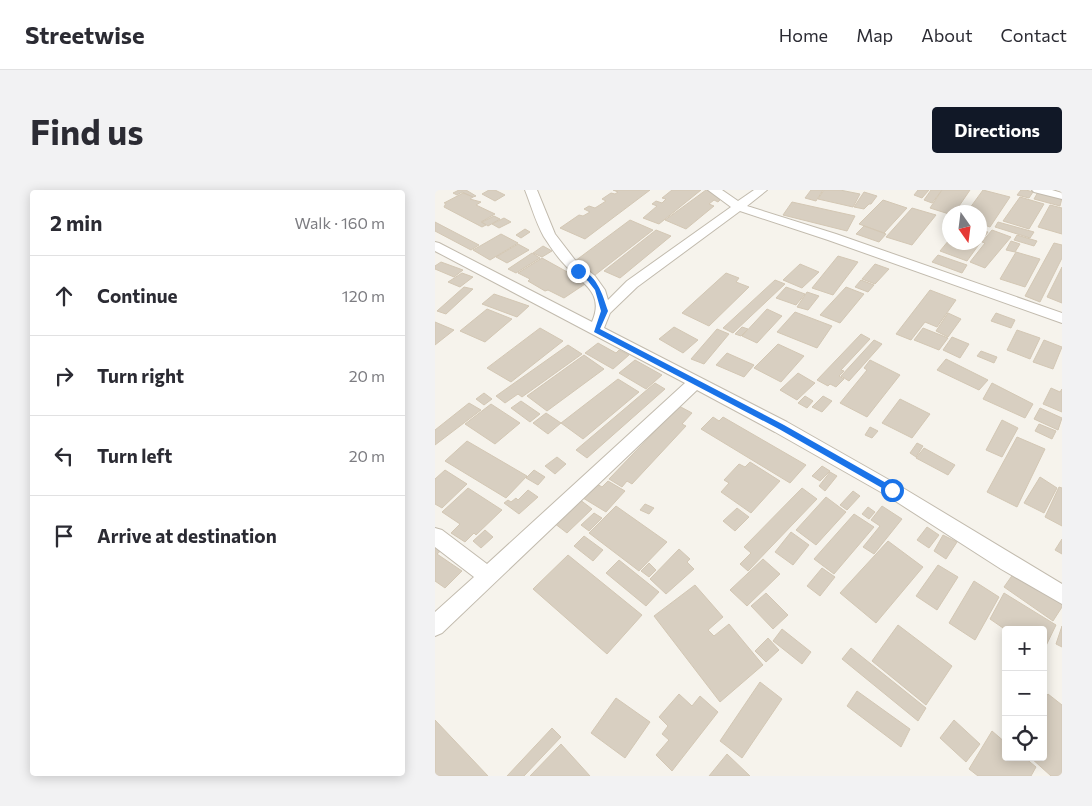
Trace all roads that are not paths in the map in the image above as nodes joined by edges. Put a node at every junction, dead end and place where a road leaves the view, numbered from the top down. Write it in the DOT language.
graph roads {
  1 [pos="531,190"];
  2 [pos="714,190"];
  3 [pos="761,190"];
  4 [pos="1038,190"];
  5 [pos="1062,196"];
  6 [pos="739,207"];
  7 [pos="435,246"];
  8 [pos="604,311"];
  9 [pos="1062,318"];
  10 [pos="596,330"];
  11 [pos="695,383"];
  12 [pos="435,536"];
  13 [pos="489,577"];
  14 [pos="1062,595"];
  15 [pos="435,626"];
  1 -- 8 [label="street"];
  2 -- 6 [label="street"];
  3 -- 6 [label="street"];
  4 -- 5 [label="street"];
  6 -- 8 [label="street"];
  6 -- 9 [label="street"];
  7 -- 10 [label="street"];
  8 -- 10 [label="street"];
  10 -- 11 [label="street"];
  11 -- 13 [label="street"];
  11 -- 14 [label="street"];
  12 -- 13 [label="street"];
  13 -- 15 [label="street"];
}
